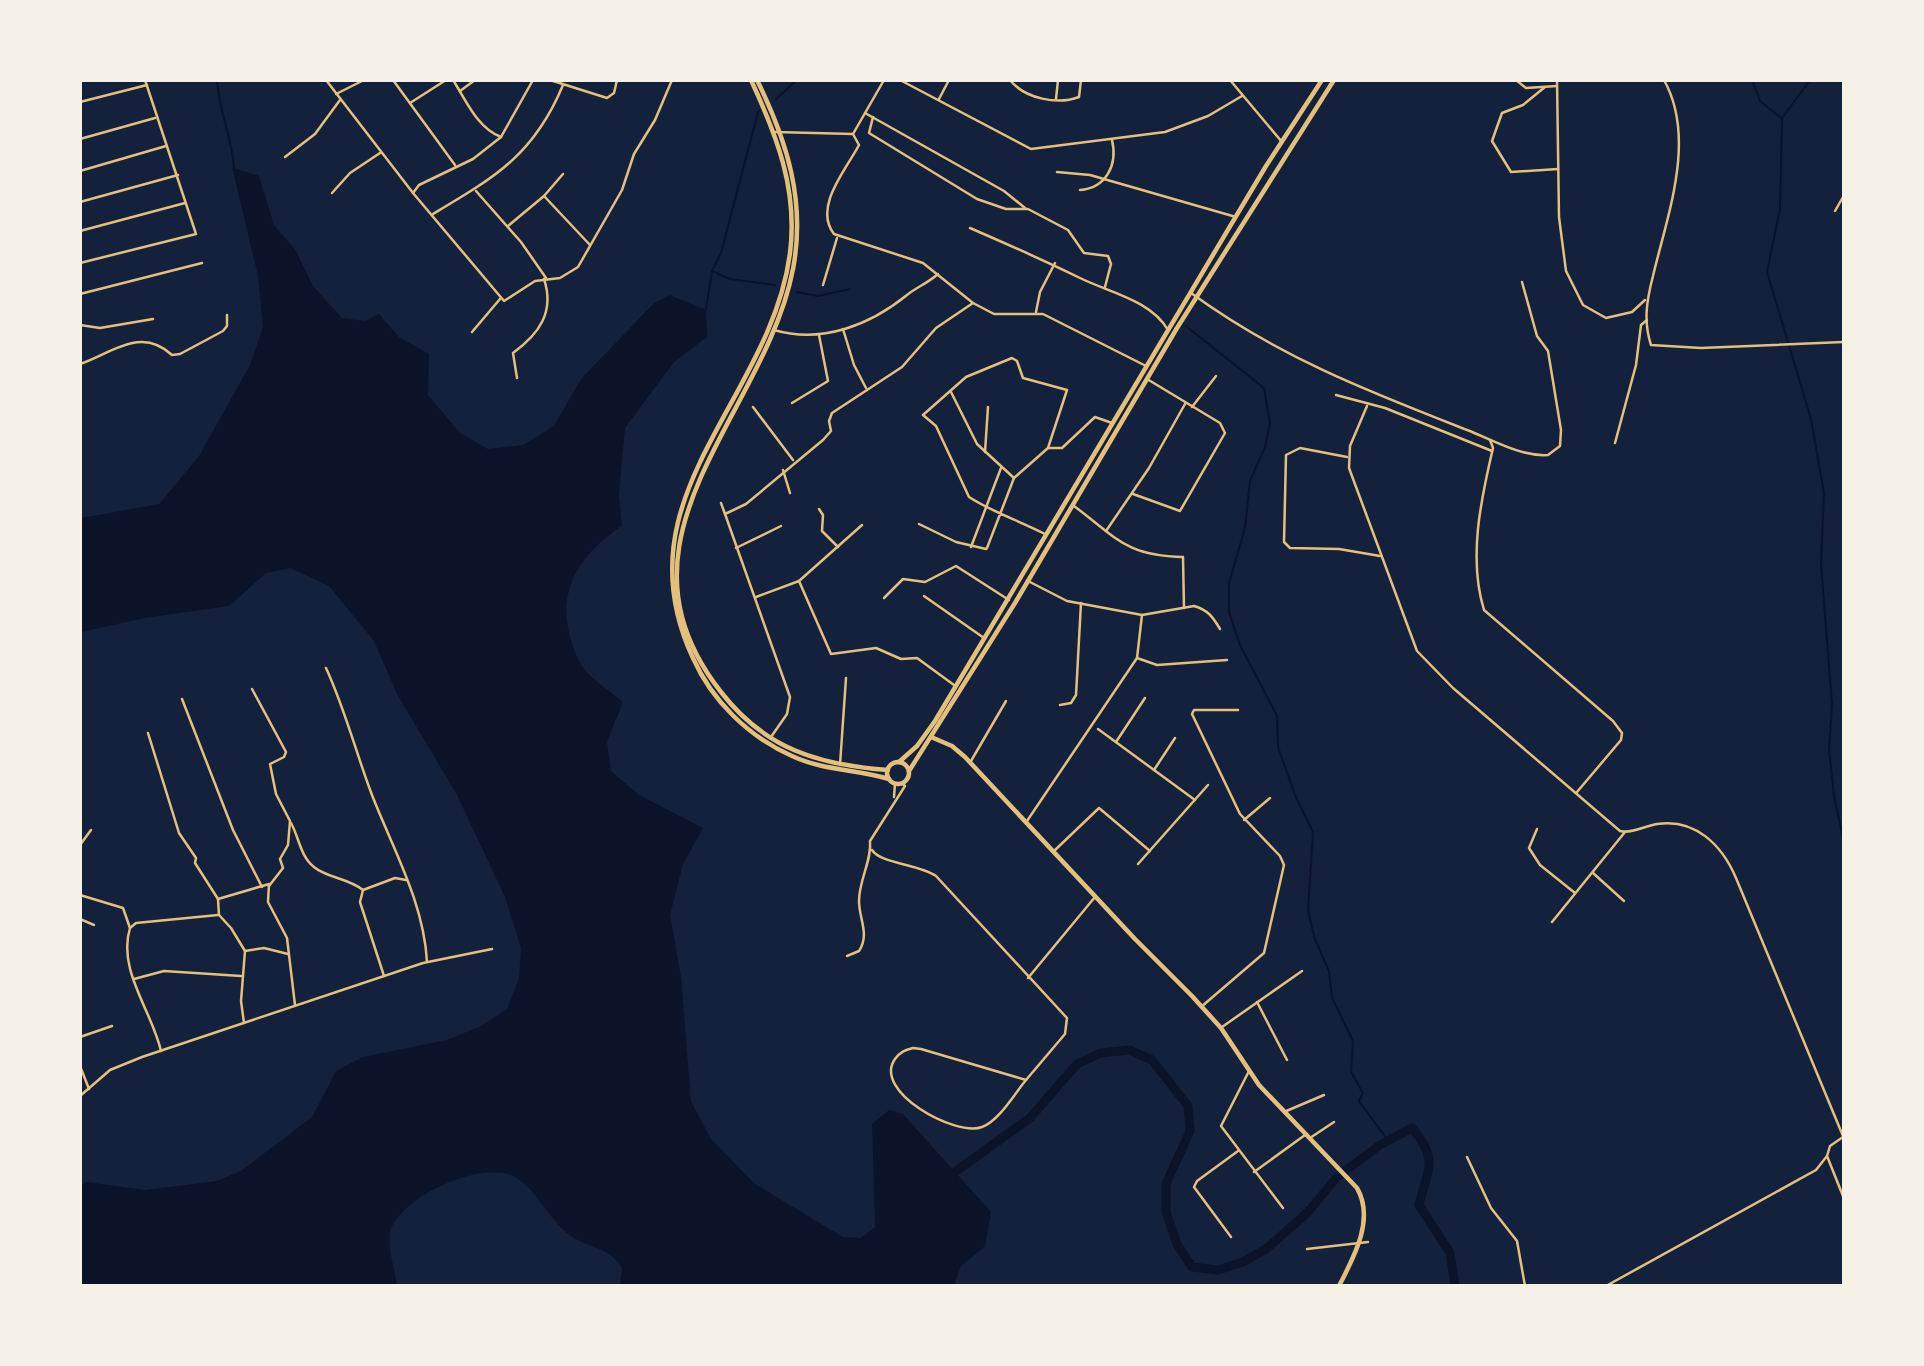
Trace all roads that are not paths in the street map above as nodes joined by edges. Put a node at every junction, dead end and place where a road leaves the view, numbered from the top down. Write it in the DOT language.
graph roads {
  1 [pos="326,80"];
  2 [pos="363,80"];
  3 [pos="393,80"];
  4 [pos="446,80"];
  5 [pos="453,80"];
  6 [pos="474,80"];
  7 [pos="533,80"];
  8 [pos="550,80"];
  9 [pos="617,80"];
  10 [pos="751,80"];
  11 [pos="757,80"];
  12 [pos="884,80"];
  13 [pos="900,80"];
  14 [pos="949,80"];
  15 [pos="1010,80"];
  16 [pos="1059,80"];
  17 [pos="1081,80"];
  18 [pos="1230,80"];
  19 [pos="1322,80"];
  20 [pos="1334,80"];
  21 [pos="1517,80"];
  22 [pos="1557,80"];
  23 [pos="1664,80"];
  24 [pos="670,81"];
  25 [pos="146,83"];
  26 [pos="563,85"];
  27 [pos="1545,86"];
  28 [pos="1557,86"];
  29 [pos="460,91"];
  30 [pos="336,94"];
  31 [pos="1242,96"];
  32 [pos="939,99"];
  33 [pos="1056,99"];
  34 [pos="341,100"];
  35 [pos="80,102"];
  36 [pos="410,103"];
  37 [pos="865,113"];
  38 [pos="873,117"];
  39 [pos="155,118"];
  40 [pos="778,132"];
  41 [pos="853,134"];
  42 [pos="501,137"];
  43 [pos="80,139"];
  44 [pos="1112,139"];
  45 [pos="1282,142"];
  46 [pos="166,146"];
  47 [pos="382,152"];
  48 [pos="285,157"];
  49 [pos="456,166"];
  50 [pos="1558,169"];
  51 [pos="80,171"];
  52 [pos="1057,172"];
  53 [pos="563,174"];
  54 [pos="177,175"];
  55 [pos="1105,180"];
  56 [pos="1080,190"];
  57 [pos="476,191"];
  58 [pos="332,193"];
  59 [pos="413,193"];
  60 [pos="544,196"];
  61 [pos="1843,197"];
  62 [pos="80,202"];
  63 [pos="186,203"];
  64 [pos="1025,208"];
  65 [pos="1835,211"];
  66 [pos="431,215"];
  67 [pos="1236,217"];
  68 [pos="508,226"];
  69 [pos="970,228"];
  70 [pos="80,232"];
  71 [pos="837,237"];
  72 [pos="590,245"];
  73 [pos="202,262"];
  74 [pos="80,263"];
  75 [pos="1055,263"];
  76 [pos="938,274"];
  77 [pos="546,279"];
  78 [pos="1522,282"];
  79 [pos="824,285"];
  80 [pos="1105,287"];
  81 [pos="1191,292"];
  82 [pos="80,294"];
  83 [pos="1197,297"];
  84 [pos="500,299"];
  85 [pos="1645,300"];
  86 [pos="972,303"];
  87 [pos="1035,312"];
  88 [pos="227,315"];
  89 [pos="152,319"];
  90 [pos="1647,320"];
  91 [pos="80,325"];
  92 [pos="1169,327"];
  93 [pos="844,329"];
  94 [pos="774,330"];
  95 [pos="472,332"];
  96 [pos="819,335"];
  97 [pos="1843,342"];
  98 [pos="80,364"];
  99 [pos="1146,366"];
  100 [pos="1216,376"];
  101 [pos="517,378"];
  102 [pos="1147,379"];
  103 [pos="867,389"];
  104 [pos="951,392"];
  105 [pos="1336,395"];
  106 [pos="792,403"];
  107 [pos="1185,404"];
  108 [pos="1367,405"];
  109 [pos="753,407"];
  110 [pos="988,407"];
  111 [pos="1192,407"];
  112 [pos="1112,423"];
  113 [pos="1484,437"];
  114 [pos="1615,443"];
  115 [pos="1048,448"];
  116 [pos="1492,451"];
  117 [pos="985,454"];
  118 [pos="1348,457"];
  119 [pos="794,461"];
  120 [pos="1001,467"];
  121 [pos="783,470"];
  122 [pos="1014,478"];
  123 [pos="790,493"];
  124 [pos="1133,494"];
  125 [pos="722,503"];
  126 [pos="1072,504"];
  127 [pos="986,505"];
  128 [pos="819,509"];
  129 [pos="1000,511"];
  130 [pos="725,514"];
  131 [pos="919,524"];
  132 [pos="862,525"];
  133 [pos="781,526"];
  134 [pos="1106,531"];
  135 [pos="1047,535"];
  136 [pos="838,547"];
  137 [pos="971,547"];
  138 [pos="736,548"];
  139 [pos="1381,556"];
  140 [pos="799,581"];
  141 [pos="1028,581"];
  142 [pos="924,596"];
  143 [pos="756,597"];
  144 [pos="884,598"];
  145 [pos="1009,600"];
  146 [pos="1081,603"];
  147 [pos="1184,608"];
  148 [pos="1142,615"];
  149 [pos="1220,629"];
  150 [pos="985,639"];
  151 [pos="1137,658"];
  152 [pos="972,660"];
  153 [pos="1227,660"];
  154 [pos="977,664"];
  155 [pos="326,668"];
  156 [pos="961,677"];
  157 [pos="846,678"];
  158 [pos="967,681"];
  159 [pos="956,686"];
  160 [pos="252,689"];
  161 [pos="1145,698"];
  162 [pos="182,699"];
  163 [pos="1006,701"];
  164 [pos="1060,705"];
  165 [pos="1238,710"];
  166 [pos="1098,729"];
  167 [pos="148,733"];
  168 [pos="931,737"];
  169 [pos="770,738"];
  170 [pos="1175,738"];
  171 [pos="1116,742"];
  172 [pos="899,762"];
  173 [pos="970,762"];
  174 [pos="840,766"];
  175 [pos="888,770"];
  176 [pos="1154,770"];
  177 [pos="909,771"];
  178 [pos="890,780"];
  179 [pos="902,783"];
  180 [pos="1208,785"];
  181 [pos="1577,793"];
  182 [pos="1270,798"];
  183 [pos="894,799"];
  184 [pos="1195,800"];
  185 [pos="1244,820"];
  186 [pos="290,821"];
  187 [pos="1027,821"];
  188 [pos="1537,829"];
  189 [pos="91,831"];
  190 [pos="1625,832"];
  191 [pos="80,845"];
  192 [pos="872,850"];
  193 [pos="1054,850"];
  194 [pos="1150,851"];
  195 [pos="1138,864"];
  196 [pos="1592,873"];
  197 [pos="408,880"];
  198 [pos="269,886"];
  199 [pos="262,887"];
  200 [pos="363,890"];
  201 [pos="1575,893"];
  202 [pos="80,895"];
  203 [pos="1096,896"];
  204 [pos="218,899"];
  205 [pos="1624,901"];
  206 [pos="219,915"];
  207 [pos="80,919"];
  208 [pos="1552,922"];
  209 [pos="94,925"];
  210 [pos="130,928"];
  211 [pos="492,948"];
  212 [pos="245,951"];
  213 [pos="288,954"];
  214 [pos="847,956"];
  215 [pos="427,962"];
  216 [pos="1302,971"];
  217 [pos="242,976"];
  218 [pos="384,976"];
  219 [pos="1028,978"];
  220 [pos="134,979"];
  221 [pos="1257,1002"];
  222 [pos="295,1005"];
  223 [pos="1201,1007"];
  224 [pos="244,1023"];
  225 [pos="112,1026"];
  226 [pos="1221,1028"];
  227 [pos="80,1037"];
  228 [pos="161,1051"];
  229 [pos="1287,1060"];
  230 [pos="80,1066"];
  231 [pos="1249,1071"];
  232 [pos="1026,1080"];
  233 [pos="89,1089"];
  234 [pos="1324,1094"];
  235 [pos="80,1096"];
  236 [pos="1284,1112"];
  237 [pos="1334,1122"];
  238 [pos="1308,1136"];
  239 [pos="1843,1137"];
  240 [pos="1238,1151"];
  241 [pos="1827,1156"];
  242 [pos="1467,1157"];
  243 [pos="1254,1172"];
  244 [pos="1843,1196"];
  245 [pos="1283,1208"];
  246 [pos="1231,1237"];
  247 [pos="1359,1242"];
  248 [pos="1368,1242"];
  249 [pos="1307,1249"];
  250 [pos="1339,1286"];
  251 [pos="1525,1286"];
  252 [pos="1606,1286"];
  1 -- 30 [label="street"];
  2 -- 30 [label="street"];
  3 -- 36 [label="street"];
  4 -- 36 [label="street"];
  5 -- 29 [label="street"];
  6 -- 29 [label="street"];
  7 -- 42 [label="street"];
  8 -- 26 [label="street"];
  9 -- 26 [label="street"];
  10 -- 40 [label="main road"];
  11 -- 40 [label="main road"];
  12 -- 37 [label="street"];
  13 -- 32 [label="street"];
  14 -- 32 [label="street"];
  15 -- 33 [label="street"];
  16 -- 33 [label="street"];
  17 -- 33 [label="street"];
  18 -- 31 [label="street"];
  19 -- 45 [label="main road"];
  20 -- 83 [label="main road"];
  21 -- 27 [label="street"];
  22 -- 28 [label="street"];
  23 -- 85 [label="street"];
  24 -- 72 [label="street"];
  25 -- 35 [label="street"];
  25 -- 39 [label="street"];
  26 -- 57 [label="street"];
  27 -- 28 [label="street"];
  27 -- 50 [label="street"];
  28 -- 50 [label="street"];
  29 -- 42 [label="street"];
  30 -- 34 [label="street"];
  31 -- 44 [label="street"];
  31 -- 45 [label="street"];
  32 -- 44 [label="street"];
  34 -- 47 [label="street"];
  34 -- 48 [label="street"];
  36 -- 49 [label="street"];
  37 -- 38 [label="street"];
  37 -- 41 [label="street"];
  38 -- 64 [label="street"];
  38 -- 64 [label="street"];
  39 -- 43 [label="street"];
  39 -- 46 [label="street"];
  40 -- 41 [label="street"];
  40 -- 94 [label="main road"];
  40 -- 178 [label="main road"];
  41 -- 71 [label="street"];
  42 -- 49 [label="street"];
  44 -- 55 [label="street"];
  45 -- 67 [label="main road"];
  46 -- 51 [label="street"];
  46 -- 54 [label="street"];
  47 -- 58 [label="street"];
  47 -- 59 [label="street"];
  49 -- 59 [label="street"];
  50 -- 85 [label="street"];
  52 -- 55 [label="street"];
  53 -- 60 [label="street"];
  54 -- 62 [label="street"];
  54 -- 63 [label="street"];
  55 -- 56 [label="street"];
  55 -- 67 [label="street"];
  57 -- 66 [label="street"];
  57 -- 68 [label="street"];
  59 -- 66 [label="street"];
  60 -- 68 [label="street"];
  60 -- 72 [label="street"];
  61 -- 65 [label="street"];
  63 -- 70 [label="street"];
  63 -- 74 [label="street"];
  64 -- 80 [label="street"];
  66 -- 84 [label="street"];
  67 -- 81 [label="main road"];
  68 -- 77 [label="street"];
  69 -- 75 [label="street"];
  71 -- 76 [label="street"];
  71 -- 79 [label="street"];
  72 -- 77 [label="street"];
  73 -- 82 [label="street"];
  75 -- 80 [label="street"];
  75 -- 87 [label="street"];
  76 -- 86 [label="street"];
  76 -- 93 [label="street"];
  77 -- 84 [label="street"];
  77 -- 101 [label="street"];
  78 -- 113 [label="street"];
  80 -- 92 [label="street"];
  81 -- 83 [label="street"];
  81 -- 92 [label="main road"];
  83 -- 102 [label="main road"];
  83 -- 113 [label="street"];
  84 -- 95 [label="street"];
  85 -- 90 [label="street"];
  86 -- 87 [label="street"];
  86 -- 103 [label="street"];
  87 -- 99 [label="street"];
  88 -- 98 [label="street"];
  89 -- 91 [label="street"];
  90 -- 97 [label="street"];
  90 -- 114 [label="street"];
  92 -- 99 [label="main road"];
  93 -- 96 [label="street"];
  93 -- 103 [label="street"];
  94 -- 96 [label="street"];
  94 -- 169 [label="main road"];
  96 -- 106 [label="street"];
  99 -- 112 [label="main road"];
  100 -- 111 [label="street"];
  102 -- 107 [label="street"];
  102 -- 126 [label="main road"];
  103 -- 119 [label="street"];
  104 -- 115 [label="street"];
  104 -- 117 [label="street"];
  104 -- 127 [label="street"];
  105 -- 108 [label="street"];
  107 -- 111 [label="street"];
  107 -- 124 [label="street"];
  108 -- 116 [label="street"];
  108 -- 118 [label="street"];
  109 -- 119 [label="street"];
  110 -- 117 [label="street"];
  111 -- 124 [label="street"];
  112 -- 115 [label="street"];
  112 -- 135 [label="main road"];
  113 -- 116 [label="street"];
  115 -- 122 [label="street"];
  116 -- 181 [label="street"];
  117 -- 120 [label="street"];
  118 -- 139 [label="street"];
  118 -- 139 [label="street"];
  119 -- 121 [label="street"];
  120 -- 122 [label="street"];
  120 -- 127 [label="street"];
  121 -- 123 [label="street"];
  121 -- 130 [label="street"];
  122 -- 129 [label="street"];
  124 -- 134 [label="street"];
  125 -- 130 [label="street"];
  126 -- 134 [label="street"];
  126 -- 141 [label="main road"];
  127 -- 129 [label="street"];
  127 -- 137 [label="street"];
  128 -- 136 [label="street"];
  129 -- 135 [label="street"];
  129 -- 137 [label="street"];
  130 -- 138 [label="street"];
  131 -- 137 [label="street"];
  132 -- 136 [label="street"];
  133 -- 138 [label="street"];
  134 -- 147 [label="street"];
  135 -- 145 [label="main road"];
  136 -- 140 [label="street"];
  138 -- 143 [label="street"];
  139 -- 181 [label="street"];
  140 -- 143 [label="street"];
  140 -- 159 [label="street"];
  141 -- 146 [label="street"];
  141 -- 154 [label="main road"];
  142 -- 150 [label="street"];
  143 -- 169 [label="street"];
  144 -- 145 [label="street"];
  145 -- 150 [label="main road"];
  146 -- 148 [label="street"];
  146 -- 164 [label="street"];
  147 -- 148 [label="street"];
  147 -- 149 [label="street"];
  148 -- 151 [label="street"];
  150 -- 152 [label="main road"];
  151 -- 153 [label="street"];
  151 -- 187 [label="street"];
  152 -- 154 [label="main road"];
  152 -- 156 [label="main road"];
  154 -- 158 [label="main road"];
  155 -- 197 [label="street"];
  156 -- 158 [label="main road"];
  156 -- 159 [label="main road"];
  157 -- 174 [label="street"];
  158 -- 168 [label="main road"];
  159 -- 172 [label="main road"];
  160 -- 186 [label="street"];
  161 -- 171 [label="street"];
  162 -- 199 [label="street"];
  163 -- 173 [label="street"];
  165 -- 185 [label="street"];
  166 -- 171 [label="street"];
  167 -- 204 [label="street"];
  168 -- 173 [label="main road"];
  168 -- 177 [label="main road"];
  169 -- 174 [label="main road"];
  170 -- 176 [label="street"];
  171 -- 176 [label="street"];
  172 -- 175 [label="main road"];
  172 -- 177 [label="main road"];
  173 -- 187 [label="main road"];
  174 -- 175 [label="main road"];
  175 -- 178 [label="main road"];
  176 -- 184 [label="street"];
  177 -- 179 [label="main road"];
  178 -- 179 [label="main road"];
  178 -- 183 [label="street"];
  179 -- 183 [label="street"];
  180 -- 184 [label="street"];
  181 -- 190 [label="street"];
  182 -- 185 [label="street"];
  183 -- 192 [label="street"];
  184 -- 194 [label="street"];
  185 -- 223 [label="street"];
  186 -- 198 [label="street"];
  186 -- 200 [label="street"];
  187 -- 193 [label="main road"];
  188 -- 201 [label="street"];
  189 -- 191 [label="street"];
  190 -- 196 [label="street"];
  190 -- 239 [label="street"];
  192 -- 214 [label="street"];
  192 -- 219 [label="street"];
  193 -- 194 [label="street"];
  193 -- 203 [label="main road"];
  194 -- 195 [label="street"];
  196 -- 201 [label="street"];
  196 -- 205 [label="street"];
  197 -- 200 [label="street"];
  197 -- 215 [label="street"];
  198 -- 199 [label="street"];
  198 -- 213 [label="street"];
  199 -- 204 [label="street"];
  200 -- 218 [label="street"];
  201 -- 208 [label="street"];
  202 -- 210 [label="street"];
  203 -- 219 [label="street"];
  203 -- 223 [label="main road"];
  204 -- 206 [label="street"];
  206 -- 210 [label="street"];
  206 -- 212 [label="street"];
  207 -- 209 [label="street"];
  210 -- 220 [label="street"];
  211 -- 215 [label="street"];
  212 -- 213 [label="street"];
  212 -- 217 [label="street"];
  213 -- 222 [label="street"];
  215 -- 218 [label="street"];
  216 -- 221 [label="street"];
  217 -- 220 [label="street"];
  217 -- 224 [label="street"];
  218 -- 222 [label="street"];
  219 -- 232 [label="street"];
  220 -- 228 [label="street"];
  221 -- 226 [label="street"];
  221 -- 229 [label="street"];
  222 -- 224 [label="street"];
  223 -- 226 [label="main road"];
  224 -- 228 [label="street"];
  225 -- 227 [label="street"];
  226 -- 231 [label="main road"];
  228 -- 233 [label="street"];
  230 -- 233 [label="street"];
  231 -- 236 [label="main road"];
  231 -- 240 [label="street"];
  232 -- 232 [label="street"];
  233 -- 235 [label="street"];
  234 -- 236 [label="street"];
  236 -- 238 [label="main road"];
  237 -- 238 [label="street"];
  238 -- 243 [label="street"];
  238 -- 247 [label="main road"];
  239 -- 241 [label="street"];
  240 -- 243 [label="street"];
  240 -- 246 [label="street"];
  241 -- 244 [label="street"];
  241 -- 252 [label="street"];
  242 -- 251 [label="street"];
  243 -- 245 [label="street"];
  247 -- 248 [label="street"];
  247 -- 249 [label="street"];
  247 -- 250 [label="main road"];
}
